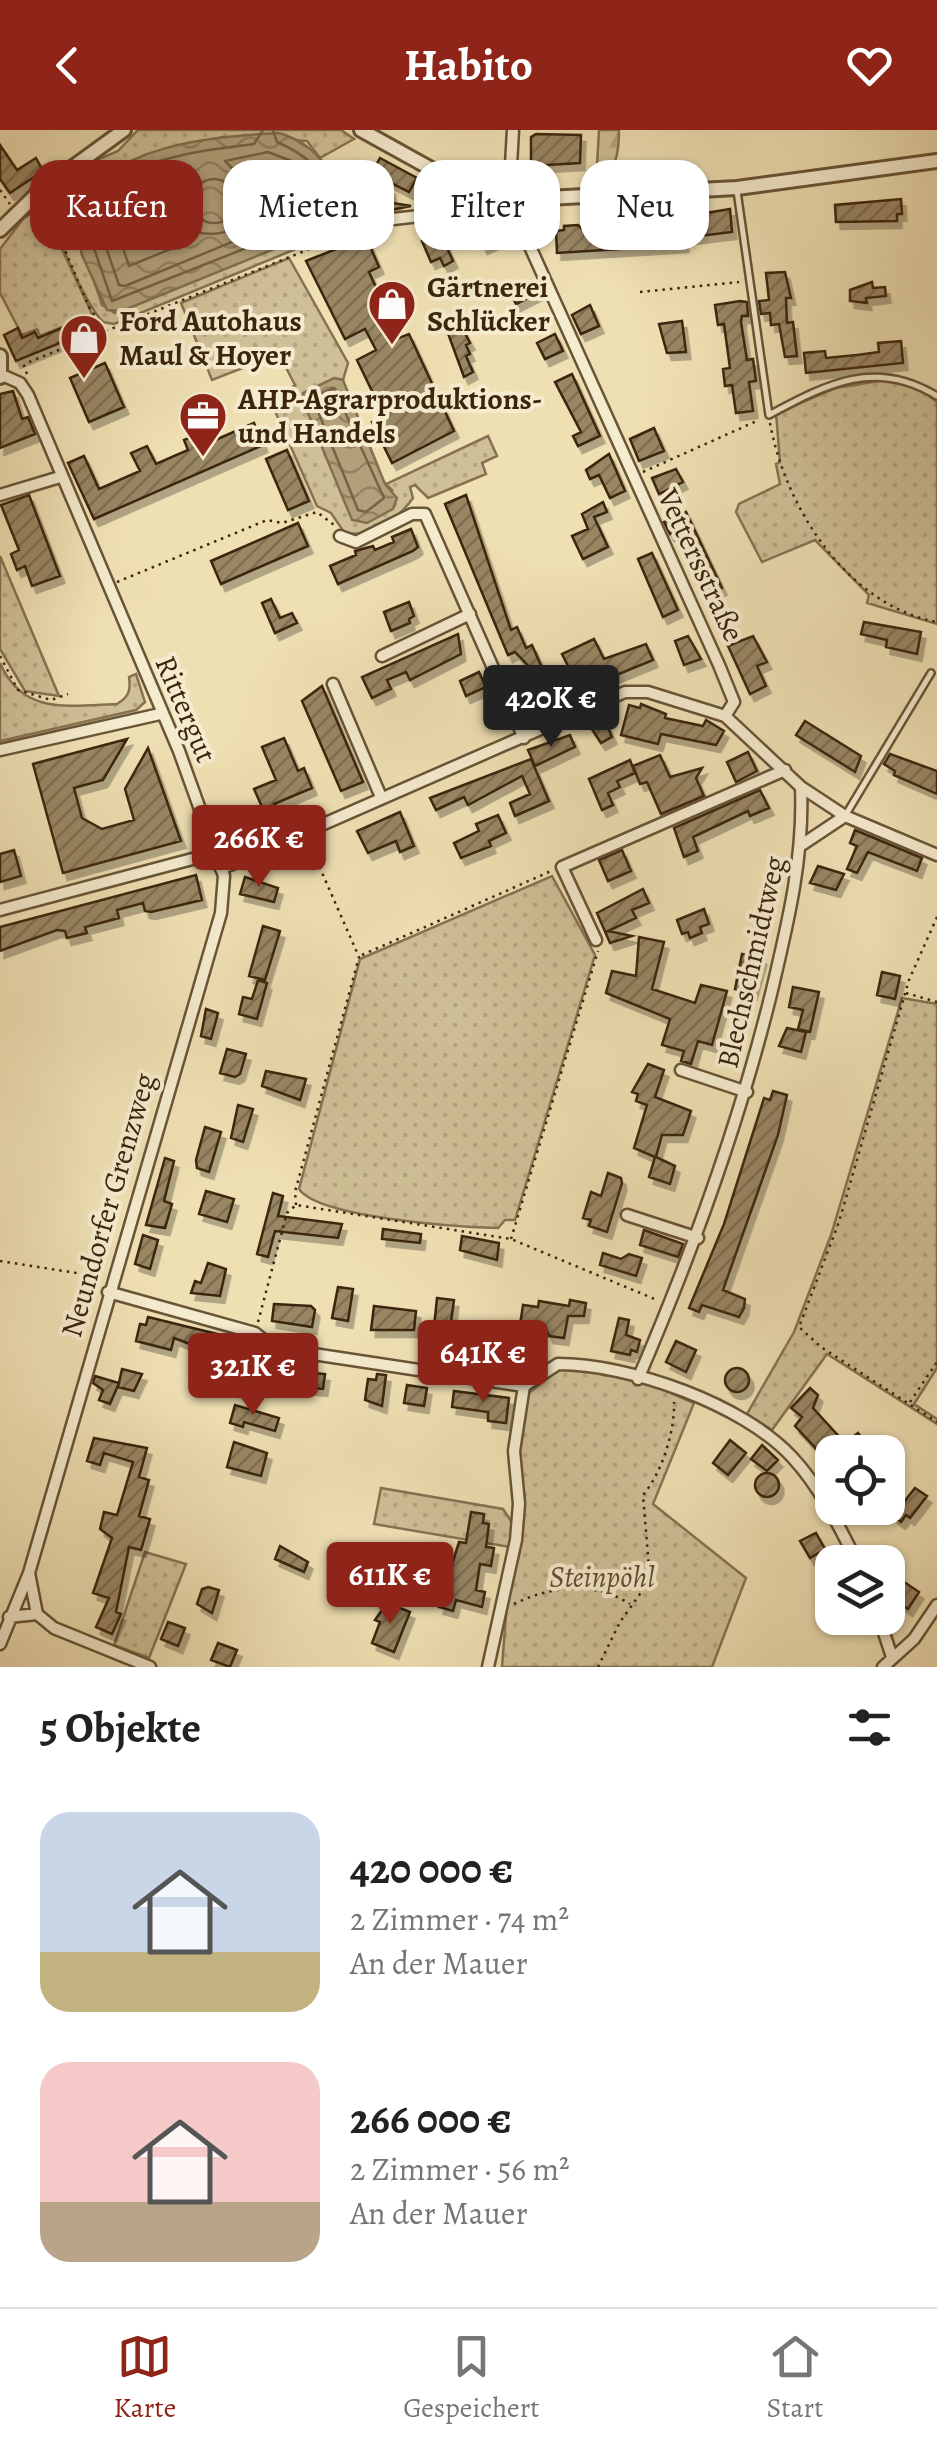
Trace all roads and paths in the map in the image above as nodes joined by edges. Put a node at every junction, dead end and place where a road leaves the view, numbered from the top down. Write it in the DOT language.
graph roads {
  1 [pos="124,130"];
  2 [pos="361,130"];
  3 [pos="512,130"];
  4 [pos="83,160"];
  5 [pos="419,160"];
  6 [pos="511,160"];
  7 [pos="937,161"];
  8 [pos="737,188"];
  9 [pos="0,190"];
  10 [pos="560,197"];
  11 [pos="30,201"];
  12 [pos="17,213"];
  13 [pos="0,230"];
  14 [pos="65,250"];
  15 [pos="301,250"];
  16 [pos="531,250"];
  17 [pos="750,281"];
  18 [pos="640,292"];
  19 [pos="106,332"];
  20 [pos="0,356"];
  21 [pos="1,376"];
  22 [pos="30,379"];
  23 [pos="937,395"];
  24 [pos="768,415"];
  25 [pos="60,477"];
  26 [pos="633,477"];
  27 [pos="0,494"];
  28 [pos="340,536"];
  29 [pos="107,586"];
  30 [pos="470,614"];
  31 [pos="937,622"];
  32 [pos="0,656"];
  33 [pos="382,656"];
  34 [pos="931,673"];
  35 [pos="333,684"];
  36 [pos="68,694"];
  37 [pos="160,714"];
  38 [pos="725,716"];
  39 [pos="524,738"];
  40 [pos="0,750"];
  41 [pos="785,770"];
  42 [pos="800,787"];
  43 [pos="381,797"];
  44 [pos="845,816"];
  45 [pos="304,832"];
  46 [pos="803,844"];
  47 [pos="215,853"];
  48 [pos="937,854"];
  49 [pos="562,866"];
  50 [pos="221,869"];
  51 [pos="0,910"];
  52 [pos="937,917"];
  53 [pos="596,940"];
  54 [pos="359,956"];
  55 [pos="906,993"];
  56 [pos="937,1002"];
  57 [pos="681,1070"];
  58 [pos="747,1092"];
  59 [pos="296,1204"];
  60 [pos="626,1214"];
  61 [pos="698,1238"];
  62 [pos="511,1239"];
  63 [pos="0,1261"];
  64 [pos="112,1279"];
  65 [pos="108,1292"];
  66 [pos="670,1306"];
  67 [pos="255,1333"];
  68 [pos="937,1362"];
  69 [pos="638,1379"];
  70 [pos="524,1386"];
  71 [pos="666,1386"];
  72 [pos="909,1403"];
  73 [pos="937,1422"];
  74 [pos="848,1545"];
  75 [pos="30,1573"];
  76 [pos="631,1605"];
  77 [pos="937,1605"];
  78 [pos="38,1614"];
  79 [pos="500,1614"];
  80 [pos="10,1617"];
  81 [pos="885,1635"];
  82 [pos="0,1644"];
  83 [pos="892,1657"];
  84 [pos="150,1667"];
  85 [pos="488,1667"];
  86 [pos="598,1667"];
  87 [pos="884,1667"];
  1 -- 4 [label="street"];
  2 -- 5 [label="street"];
  3 -- 6 [label="street"];
  7 -- 8 [label="street"];
  8 -- 10 [label="street"];
  8 -- 17 [label="lane"];
  9 -- 12 [label="path"];
  11 -- 12 [label="street"];
  12 -- 13 [label="street"];
  14 -- 19 [label="path"];
  15 -- 19 [label="path"];
  16 -- 26 [label="street, Vettersstraße"];
  17 -- 18 [label="path"];
  17 -- 24 [label="lane"];
  19 -- 22 [label="path"];
  20 -- 21 [label="street"];
  21 -- 25 [label="street, Rittergut"];
  23 -- 24 [label="lane"];
  24 -- 26 [label="path"];
  24 -- 31 [label="path"];
  25 -- 27 [label="street"];
  25 -- 29 [label="street, Rittergut"];
  26 -- 38 [label="street, Vettersstraße"];
  28 -- 29 [label="path"];
  28 -- 30 [label="street"];
  29 -- 37 [label="street, Rittergut"];
  30 -- 33 [label="street"];
  30 -- 39 [label="street"];
  32 -- 36 [label="path"];
  34 -- 44 [label="lane"];
  35 -- 43 [label="street"];
  37 -- 40 [label="street"];
  37 -- 47 [label="street, Rittergut"];
  38 -- 39 [label="street"];
  38 -- 41 [label="street"];
  39 -- 43 [label="street"];
  41 -- 42 [label="street"];
  41 -- 49 [label="street"];
  42 -- 44 [label="street"];
  42 -- 46 [label="street, Blechschmidtweg"];
  43 -- 45 [label="street"];
  44 -- 46 [label="street, Blechschmidtweg"];
  44 -- 48 [label="street"];
  45 -- 50 [label="street"];
  45 -- 54 [label="path"];
  46 -- 58 [label="street, Blechschmidtweg"];
  47 -- 50 [label="street, Neundorfer Grenzweg"];
  47 -- 51 [label="street"];
  49 -- 53 [label="street"];
  49 -- 54 [label="path"];
  50 -- 64 [label="street, Neundorfer Grenzweg"];
  52 -- 55 [label="path"];
  53 -- 62 [label="path"];
  54 -- 59 [label="path"];
  55 -- 56 [label="path"];
  55 -- 72 [label="path"];
  57 -- 58 [label="street, Blechschmidtweg"];
  58 -- 61 [label="street, Blechschmidtweg"];
  59 -- 62 [label="path"];
  59 -- 67 [label="path"];
  60 -- 61 [label="street"];
  61 -- 66 [label="street, Blechschmidtweg"];
  62 -- 66 [label="path"];
  63 -- 64 [label="path"];
  64 -- 65 [label="street, Neundorfer Grenzweg"];
  65 -- 67 [label="street"];
  65 -- 75 [label="street, Neundorfer Grenzweg"];
  66 -- 69 [label="street, Blechschmidtweg"];
  67 -- 70 [label="street"];
  68 -- 72 [label="path"];
  69 -- 70 [label="street"];
  69 -- 71 [label="street"];
  70 -- 79 [label="street"];
  71 -- 74 [label="street"];
  71 -- 76 [label="path"];
  72 -- 73 [label="path"];
  75 -- 78 [label="street"];
  75 -- 80 [label="street, Neundorfer Grenzweg"];
  76 -- 79 [label="path"];
  76 -- 86 [label="path"];
  77 -- 83 [label="street"];
  78 -- 80 [label="street"];
  78 -- 84 [label="street"];
  79 -- 85 [label="street"];
  80 -- 82 [label="street, Neundorfer Grenzweg"];
  81 -- 83 [label="street"];
  83 -- 87 [label="street"];
}
